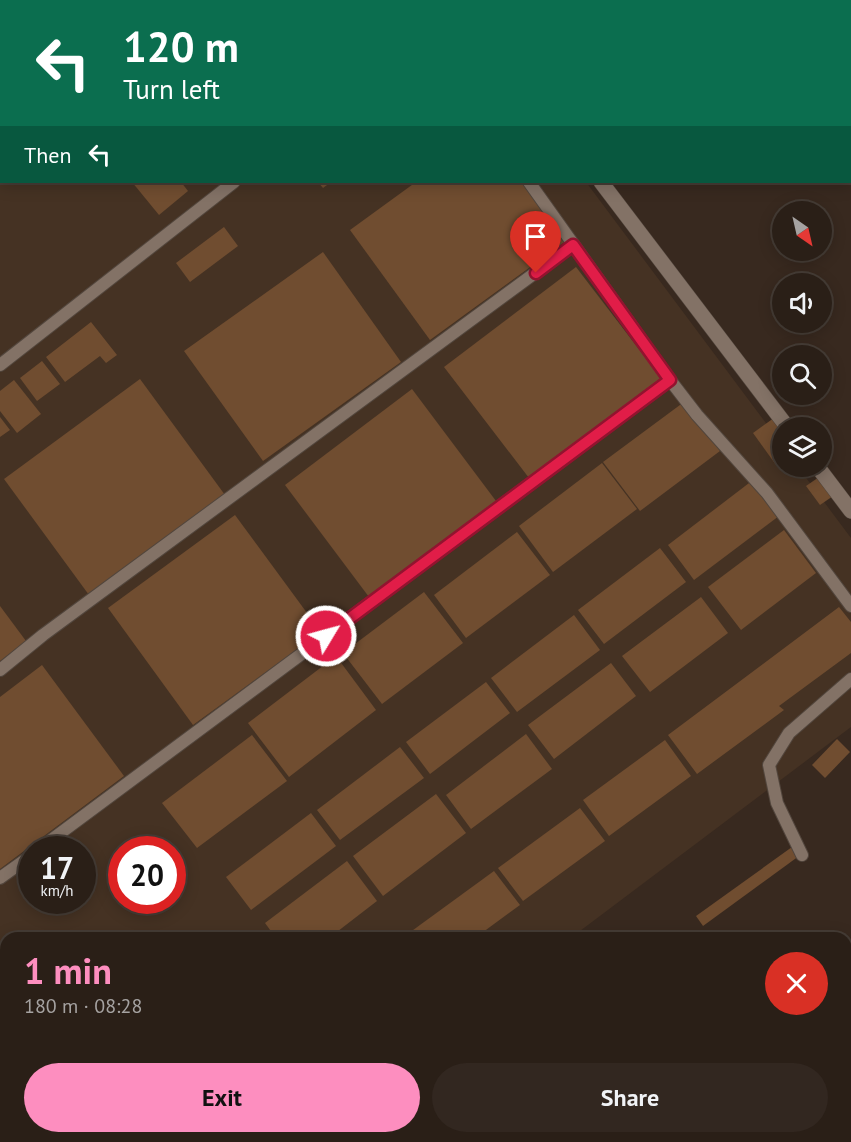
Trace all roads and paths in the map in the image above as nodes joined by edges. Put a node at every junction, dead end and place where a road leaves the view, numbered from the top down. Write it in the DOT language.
graph roads {
  1 [pos="233,183"];
  2 [pos="530,183"];
  3 [pos="602,183"];
  4 [pos="573,245"];
  5 [pos="0,365"];
  6 [pos="670,380"];
  7 [pos="780,417"];
  8 [pos="825,477"];
  9 [pos="851,511"];
  10 [pos="851,606"];
  11 [pos="0,670"];
  12 [pos="851,679"];
  13 [pos="56,836"];
  14 [pos="802,855"];
  15 [pos="18,865"];
  16 [pos="0,878"];
  1 -- 5 [label="lane"];
  2 -- 4 [label="lane"];
  3 -- 7 [label="street"];
  4 -- 6 [label="lane"];
  4 -- 11 [label="lane"];
  6 -- 10 [label="lane"];
  6 -- 13 [label="lane"];
  8 -- 9 [label="street"];
  12 -- 14 [label="lane"];
  15 -- 16 [label="lane"];
}
